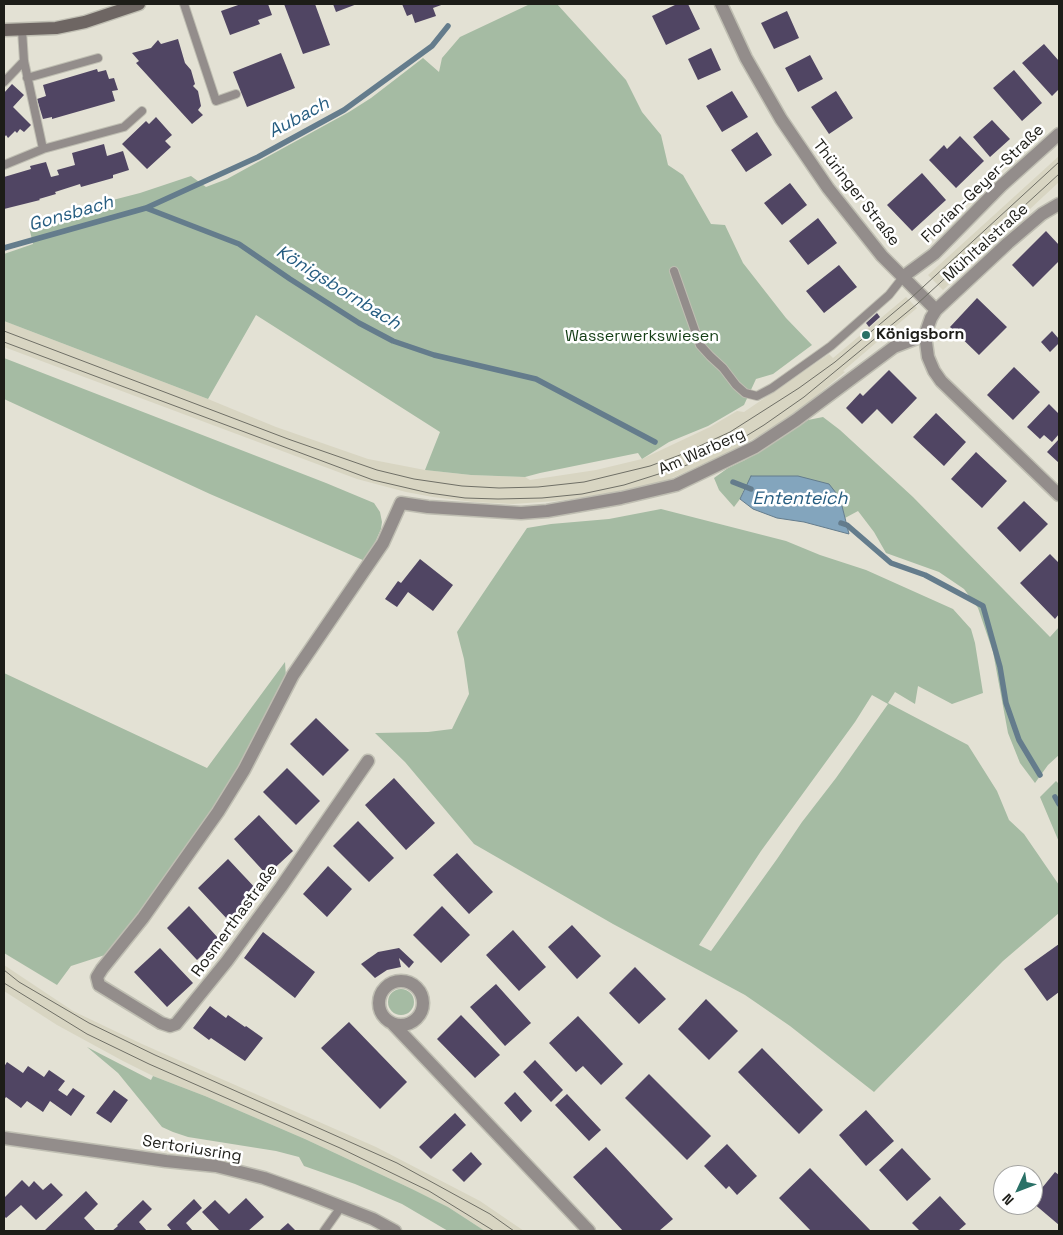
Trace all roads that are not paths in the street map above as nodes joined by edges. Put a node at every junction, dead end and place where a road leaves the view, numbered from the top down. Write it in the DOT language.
graph roads {
  1 [pos="139,4"];
  2 [pos="184,4"];
  3 [pos="720,4"];
  4 [pos="4,30"];
  5 [pos="22,30"];
  6 [pos="98,58"];
  7 [pos="24,61"];
  8 [pos="27,78"];
  9 [pos="4,82"];
  10 [pos="236,94"];
  11 [pos="142,111"];
  12 [pos="1059,134"];
  13 [pos="43,149"];
  14 [pos="4,165"];
  15 [pos="1057,209"];
  16 [pos="674,271"];
  17 [pos="904,276"];
  18 [pos="936,310"];
  19 [pos="925,336"];
  20 [pos="1059,495"];
  21 [pos="368,761"];
  22 [pos="99,985"];
  23 [pos="393,1024"];
  24 [pos="4,1138"];
  25 [pos="341,1207"];
  26 [pos="324,1231"];
  27 [pos="395,1231"];
  28 [pos="589,1231"];
  1 -- 5 [label="main road"];
  2 -- 10 [label="lane"];
  3 -- 17 [label="street, Thüringer Straße"];
  4 -- 5 [label="main road"];
  5 -- 7 [label="lane"];
  6 -- 8 [label="lane"];
  7 -- 8 [label="lane"];
  7 -- 9 [label="lane"];
  8 -- 13 [label="lane"];
  11 -- 13 [label="lane"];
  12 -- 17 [label="street, Florian-Geyer-Straße"];
  13 -- 14 [label="lane"];
  15 -- 18 [label="street, Mühltalstraße"];
  16 -- 17 [label="lane"];
  17 -- 18 [label="street, Thüringer Straße"];
  18 -- 19 [label="street"];
  19 -- 20 [label="street"];
  19 -- 22 [label="street, Am Warberg"];
  21 -- 22 [label="street, Rosmerthastraße"];
  23 -- 28 [label="street"];
  24 -- 25 [label="street, Sertoriusring"];
  25 -- 26 [label="lane"];
  25 -- 27 [label="street, Sertoriusring"];
}
